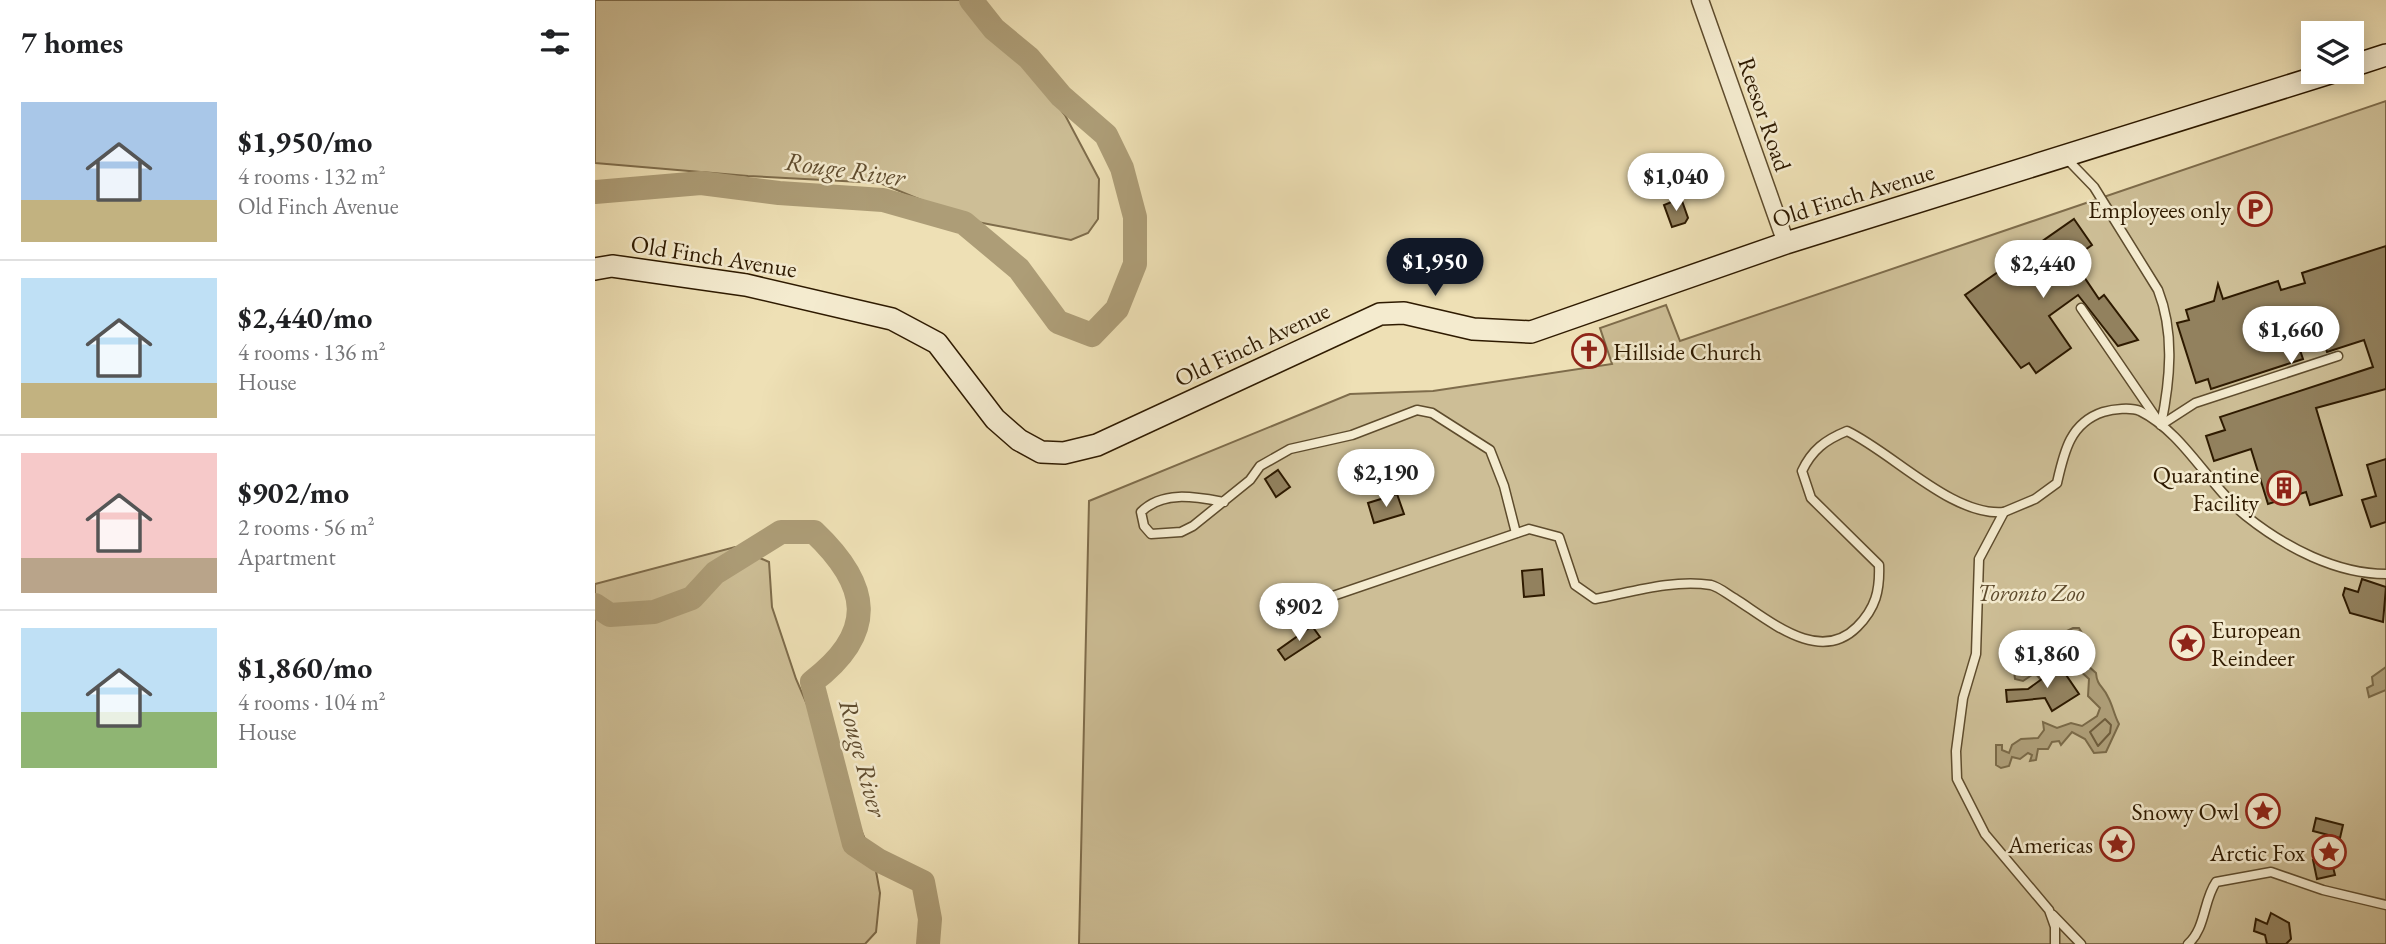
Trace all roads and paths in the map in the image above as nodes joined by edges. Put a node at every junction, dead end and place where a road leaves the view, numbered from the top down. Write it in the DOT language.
graph roads {
  1 [pos="1700,0"];
  2 [pos="2386,55"];
  3 [pos="2364,62"];
  4 [pos="2301,82"];
  5 [pos="2065,157"];
  6 [pos="1786,243"];
  7 [pos="595,269"];
  8 [pos="2081,308"];
  9 [pos="2338,356"];
  10 [pos="2161,425"];
  11 [pos="1224,502"];
  12 [pos="2004,512"];
  13 [pos="1516,533"];
  14 [pos="2386,574"];
  15 [pos="1286,611"];
  16 [pos="2386,905"];
  17 [pos="2049,911"];
  18 [pos="2055,944"];
  19 [pos="2081,944"];
  20 [pos="2188,944"];
  1 -- 6 [label="street, Reesor Road"];
  2 -- 3 [label="street"];
  4 -- 5 [label="street, Old Finch Avenue"];
  5 -- 6 [label="street, Old Finch Avenue"];
  5 -- 10 [label="lane"];
  6 -- 7 [label="street, Old Finch Avenue"];
  8 -- 10 [label="lane"];
  9 -- 10 [label="lane"];
  10 -- 12 [label="lane"];
  10 -- 14 [label="lane"];
  11 -- 11 [label="lane"];
  11 -- 13 [label="lane"];
  12 -- 13 [label="lane"];
  12 -- 17 [label="lane"];
  13 -- 15 [label="lane"];
  16 -- 20 [label="lane"];
  17 -- 18 [label="lane"];
  17 -- 19 [label="lane"];
}
